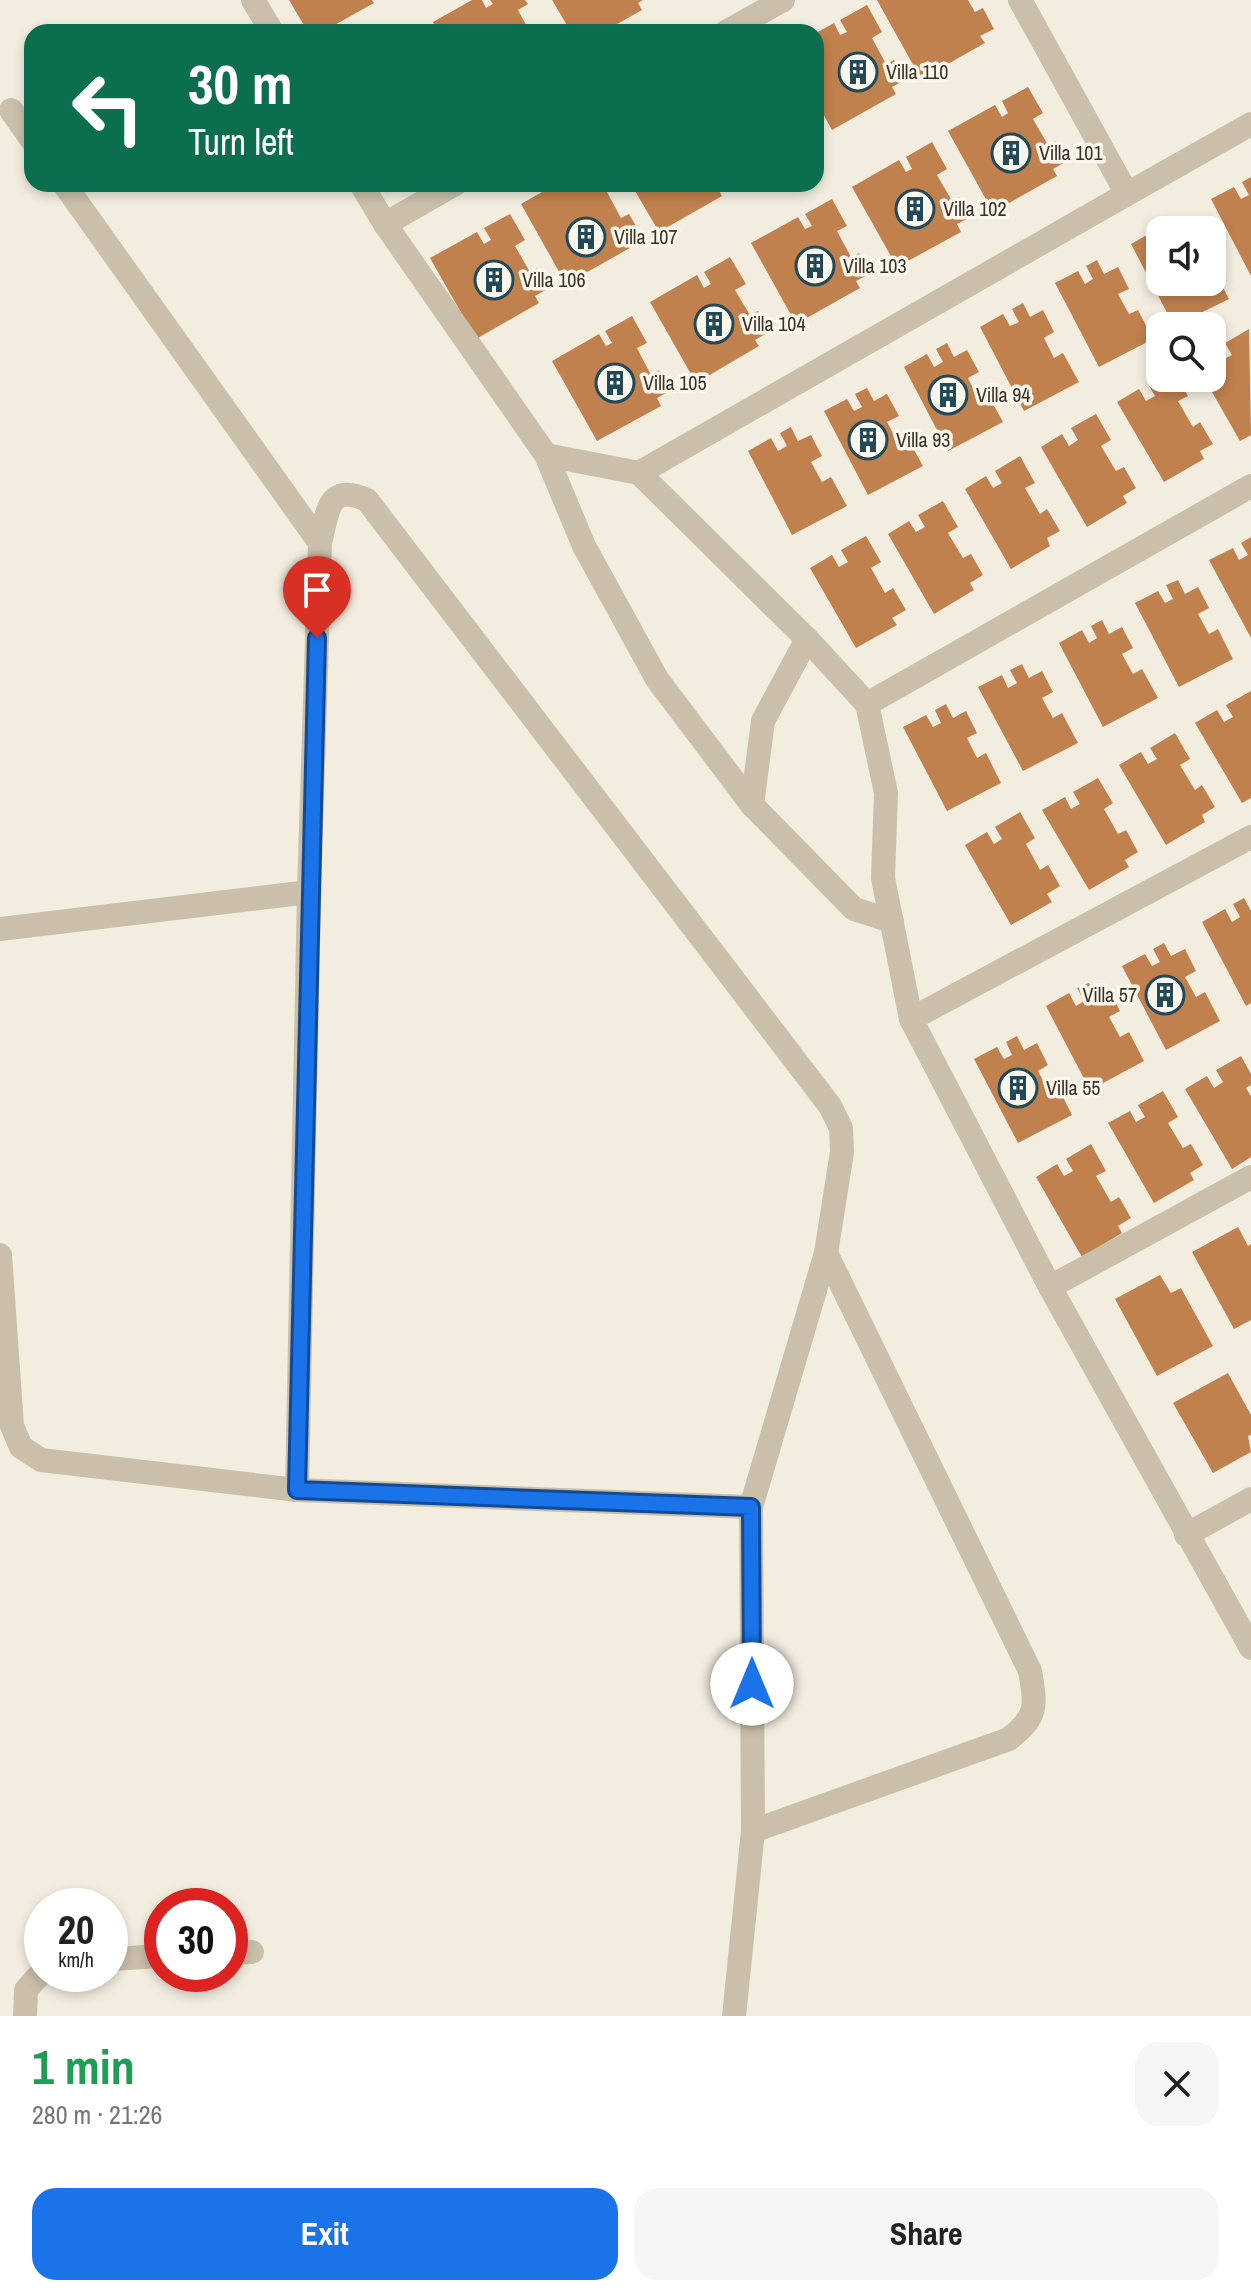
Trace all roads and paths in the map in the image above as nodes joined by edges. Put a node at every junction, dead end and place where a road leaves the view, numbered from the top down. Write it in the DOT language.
graph roads {
  1 [pos="253,0"];
  2 [pos="783,0"];
  3 [pos="1020,0"];
  4 [pos="267,24"];
  5 [pos="740,24"];
  6 [pos="11,110"];
  7 [pos="1251,124"];
  8 [pos="24,129"];
  9 [pos="70,192"];
  10 [pos="366,192"];
  11 [pos="441,192"];
  12 [pos="1127,194"];
  13 [pos="385,224"];
  14 [pos="546,455"];
  15 [pos="639,473"];
  16 [pos="1251,486"];
  17 [pos="320,543"];
  18 [pos="807,639"];
  19 [pos="867,704"];
  20 [pos="752,805"];
  21 [pos="1251,837"];
  22 [pos="309,892"];
  23 [pos="892,921"];
  24 [pos="0,929"];
  25 [pos="911,1019"];
  26 [pos="1251,1177"];
  27 [pos="826,1253"];
  28 [pos="0,1255"];
  29 [pos="1050,1287"];
  30 [pos="297,1490"];
  31 [pos="1251,1499"];
  32 [pos="751,1507"];
  33 [pos="1186,1535"];
  34 [pos="1251,1648"];
  35 [pos="753,1831"];
  36 [pos="26,1992"];
  37 [pos="25,2016"];
  38 [pos="734,2016"];
  1 -- 4 [label="street"];
  2 -- 5 [label="street"];
  3 -- 12 [label="street"];
  6 -- 8 [label="street"];
  7 -- 12 [label="street"];
  9 -- 17 [label="street"];
  10 -- 13 [label="street"];
  11 -- 13 [label="street"];
  12 -- 15 [label="street"];
  13 -- 14 [label="street"];
  14 -- 15 [label="street"];
  14 -- 20 [label="street"];
  15 -- 18 [label="street"];
  16 -- 19 [label="street"];
  17 -- 22 [label="street"];
  17 -- 27 [label="street"];
  18 -- 19 [label="street"];
  18 -- 20 [label="street"];
  19 -- 23 [label="street"];
  20 -- 23 [label="street"];
  21 -- 25 [label="street"];
  22 -- 24 [label="street"];
  22 -- 30 [label="street"];
  23 -- 25 [label="street"];
  25 -- 29 [label="street"];
  26 -- 29 [label="street"];
  27 -- 32 [label="street"];
  27 -- 35 [label="street"];
  28 -- 30 [label="street"];
  29 -- 33 [label="street"];
  30 -- 32 [label="street"];
  31 -- 33 [label="street"];
  32 -- 35 [label="street"];
  33 -- 34 [label="street"];
  35 -- 38 [label="street"];
  36 -- 37 [label="street"];
}
